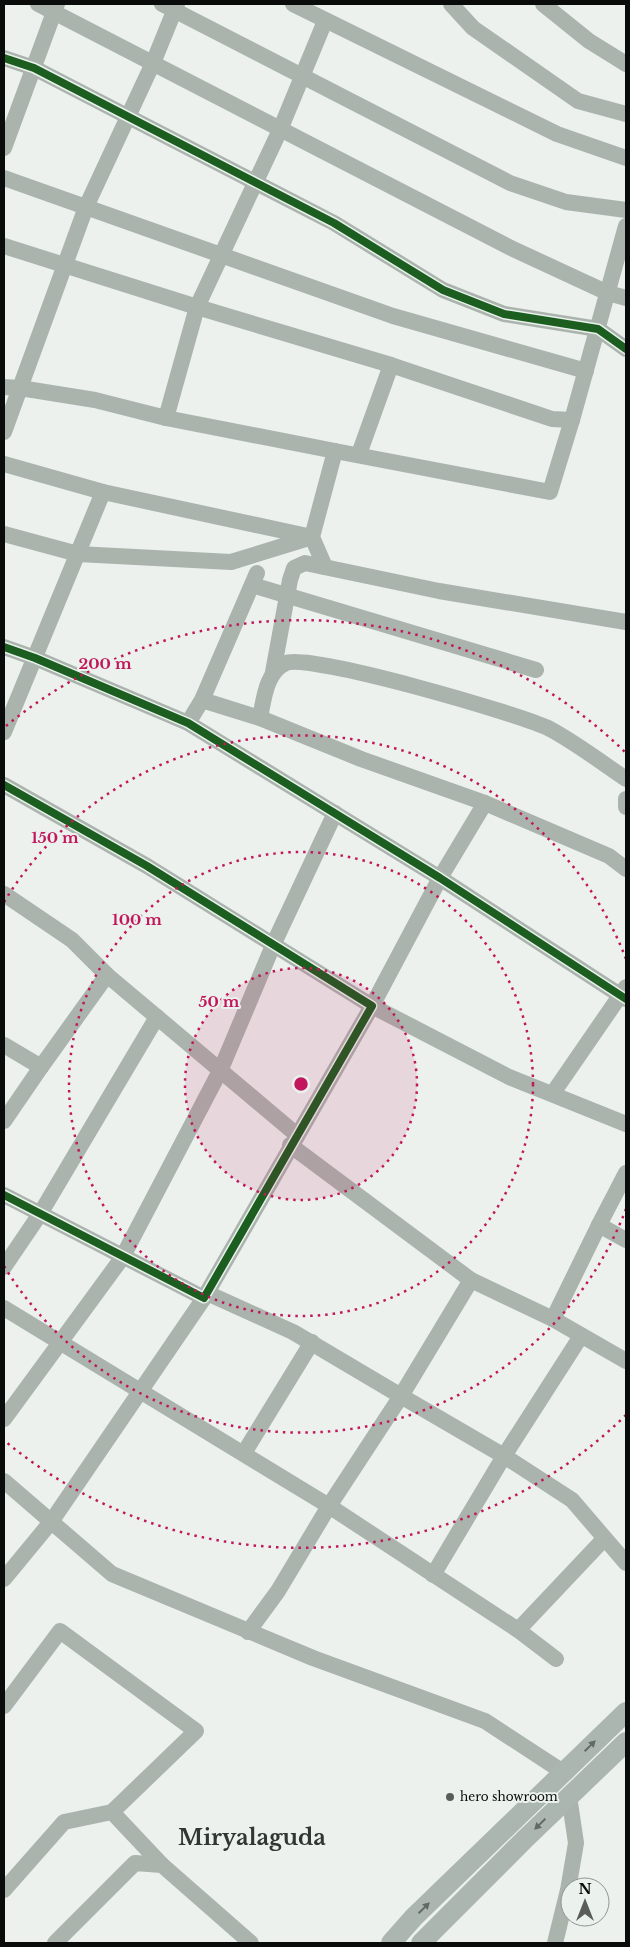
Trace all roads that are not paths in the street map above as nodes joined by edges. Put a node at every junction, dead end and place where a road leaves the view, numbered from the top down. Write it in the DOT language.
graph roads {
  1 [pos="38,4"];
  2 [pos="293,4"];
  3 [pos="451,4"];
  4 [pos="543,4"];
  5 [pos="171,6"];
  6 [pos="56,8"];
  7 [pos="325,21"];
  8 [pos="4,58"];
  9 [pos="152,63"];
  10 [pos="626,64"];
  11 [pos="34,68"];
  12 [pos="302,76"];
  13 [pos="626,114"];
  14 [pos="126,116"];
  15 [pos="280,130"];
  16 [pos="4,148"];
  17 [pos="626,158"];
  18 [pos="4,178"];
  19 [pos="254,182"];
  20 [pos="86,207"];
  21 [pos="626,210"];
  22 [pos="626,226"];
  23 [pos="4,246"];
  24 [pos="220,254"];
  25 [pos="63,265"];
  26 [pos="608,293"];
  27 [pos="626,298"];
  28 [pos="197,307"];
  29 [pos="598,329"];
  30 [pos="626,349"];
  31 [pos="391,365"];
  32 [pos="586,371"];
  33 [pos="12,387"];
  34 [pos="166,418"];
  35 [pos="572,420"];
  36 [pos="4,432"];
  37 [pos="335,451"];
  38 [pos="359,454"];
  39 [pos="4,464"];
  40 [pos="103,492"];
  41 [pos="4,534"];
  42 [pos="312,537"];
  43 [pos="80,551"];
  44 [pos="325,567"];
  45 [pos="288,596"];
  46 [pos="626,622"];
  47 [pos="4,647"];
  48 [pos="35,658"];
  49 [pos="536,670"];
  50 [pos="272,672"];
  51 [pos="202,700"];
  52 [pos="260,718"];
  53 [pos="188,723"];
  54 [pos="4,732"];
  55 [pos="626,778"];
  56 [pos="4,785"];
  57 [pos="626,799"];
  58 [pos="485,803"];
  59 [pos="626,807"];
  60 [pos="335,813"];
  61 [pos="626,869"];
  62 [pos="440,878"];
  63 [pos="4,894"];
  64 [pos="274,944"];
  65 [pos="107,975"];
  66 [pos="624,994"];
  67 [pos="372,1006"];
  68 [pos="158,1017"];
  69 [pos="4,1045"];
  70 [pos="41,1067"];
  71 [pos="221,1069"];
  72 [pos="553,1093"];
  73 [pos="4,1121"];
  74 [pos="626,1124"];
  75 [pos="293,1140"];
  76 [pos="626,1175"];
  77 [pos="4,1195"];
  78 [pos="40,1214"];
  79 [pos="598,1225"];
  80 [pos="626,1240"];
  81 [pos="122,1258"];
  82 [pos="4,1267"];
  83 [pos="471,1280"];
  84 [pos="205,1296"];
  85 [pos="4,1308"];
  86 [pos="553,1319"];
  87 [pos="581,1336"];
  88 [pos="61,1342"];
  89 [pos="312,1342"];
  90 [pos="626,1361"];
  91 [pos="141,1390"];
  92 [pos="401,1396"];
  93 [pos="4,1419"];
  94 [pos="244,1453"];
  95 [pos="504,1456"];
  96 [pos="4,1481"];
  97 [pos="329,1506"];
  98 [pos="51,1522"];
  99 [pos="604,1539"];
  100 [pos="626,1563"];
  101 [pos="433,1575"];
  102 [pos="4,1579"];
  103 [pos="518,1630"];
  104 [pos="248,1632"];
  105 [pos="556,1659"];
  106 [pos="4,1706"];
  107 [pos="626,1712"];
  108 [pos="626,1742"];
  109 [pos="563,1772"];
  110 [pos="569,1796"];
  111 [pos="112,1812"];
  112 [pos="162,1865"];
  113 [pos="4,1890"];
  114 [pos="399,1941"];
  115 [pos="55,1943"];
  116 [pos="251,1943"];
  117 [pos="421,1943"];
  118 [pos="555,1943"];
  1 -- 6 [label="street"];
  2 -- 7 [label="street"];
  3 -- 13 [label="street"];
  4 -- 10 [label="street"];
  5 -- 9 [label="street"];
  5 -- 12 [label="street"];
  6 -- 9 [label="street"];
  6 -- 11 [label="street"];
  7 -- 12 [label="street"];
  7 -- 17 [label="street"];
  8 -- 11 [label="street"];
  9 -- 14 [label="street"];
  9 -- 15 [label="street"];
  11 -- 14 [label="street"];
  11 -- 16 [label="street"];
  12 -- 15 [label="street"];
  12 -- 21 [label="street"];
  14 -- 19 [label="street"];
  14 -- 20 [label="street"];
  15 -- 19 [label="street"];
  15 -- 26 [label="street"];
  18 -- 20 [label="street"];
  19 -- 24 [label="street"];
  19 -- 29 [label="street"];
  20 -- 24 [label="street"];
  20 -- 25 [label="street"];
  22 -- 26 [label="street"];
  23 -- 25 [label="street"];
  24 -- 28 [label="street"];
  24 -- 32 [label="street"];
  25 -- 28 [label="street"];
  25 -- 33 [label="street"];
  26 -- 27 [label="street"];
  26 -- 29 [label="street"];
  28 -- 31 [label="street"];
  28 -- 34 [label="street"];
  29 -- 30 [label="street"];
  29 -- 32 [label="street"];
  31 -- 35 [label="street"];
  31 -- 38 [label="street"];
  32 -- 35 [label="street"];
  33 -- 34 [label="street"];
  33 -- 36 [label="street"];
  34 -- 37 [label="street"];
  35 -- 38 [label="street"];
  37 -- 38 [label="street"];
  37 -- 42 [label="street"];
  39 -- 40 [label="street"];
  40 -- 42 [label="street"];
  40 -- 43 [label="street"];
  41 -- 43 [label="street"];
  42 -- 43 [label="street"];
  42 -- 44 [label="street"];
  43 -- 48 [label="street"];
  44 -- 45 [label="street"];
  44 -- 46 [label="street"];
  45 -- 49 [label="street"];
  45 -- 50 [label="street"];
  45 -- 51 [label="street"];
  47 -- 48 [label="street"];
  48 -- 53 [label="street"];
  48 -- 54 [label="street"];
  50 -- 52 [label="street"];
  50 -- 55 [label="street"];
  51 -- 52 [label="street"];
  51 -- 53 [label="street"];
  52 -- 58 [label="street"];
  53 -- 60 [label="street"];
  56 -- 64 [label="street"];
  57 -- 59 [label="street"];
  58 -- 61 [label="street"];
  58 -- 62 [label="street"];
  60 -- 62 [label="street"];
  60 -- 64 [label="street"];
  62 -- 66 [label="street"];
  62 -- 67 [label="street"];
  63 -- 65 [label="street"];
  64 -- 67 [label="street"];
  64 -- 71 [label="street"];
  65 -- 68 [label="street"];
  65 -- 70 [label="street"];
  66 -- 72 [label="street"];
  67 -- 72 [label="street"];
  67 -- 75 [label="street"];
  68 -- 71 [label="street"];
  68 -- 78 [label="street"];
  69 -- 70 [label="street"];
  70 -- 73 [label="street"];
  71 -- 75 [label="street"];
  71 -- 81 [label="street"];
  72 -- 74 [label="street"];
  75 -- 83 [label="street"];
  75 -- 84 [label="street"];
  76 -- 79 [label="street"];
  77 -- 78 [label="street"];
  78 -- 81 [label="street"];
  78 -- 82 [label="street"];
  79 -- 80 [label="street"];
  79 -- 86 [label="street"];
  81 -- 84 [label="street"];
  81 -- 88 [label="street"];
  83 -- 86 [label="street"];
  83 -- 92 [label="street"];
  84 -- 89 [label="street"];
  84 -- 91 [label="street"];
  85 -- 88 [label="street"];
  86 -- 87 [label="street"];
  87 -- 90 [label="street"];
  87 -- 95 [label="street"];
  88 -- 91 [label="street"];
  88 -- 93 [label="street"];
  89 -- 92 [label="street"];
  89 -- 94 [label="street"];
  91 -- 94 [label="street"];
  91 -- 98 [label="street"];
  92 -- 95 [label="street"];
  92 -- 97 [label="street"];
  94 -- 97 [label="street"];
  95 -- 99 [label="street"];
  95 -- 101 [label="street"];
  96 -- 98 [label="street"];
  97 -- 101 [label="street"];
  97 -- 104 [label="street"];
  98 -- 102 [label="street"];
  98 -- 104 [label="street"];
  99 -- 100 [label="street"];
  99 -- 103 [label="street"];
  101 -- 103 [label="street"];
  103 -- 105 [label="street"];
  104 -- 109 [label="street"];
  106 -- 111 [label="street"];
  109 -- 107 [label="main road, one-way"];
  108 -- 110 [label="main road"];
  114 -- 109 [label="main road, one-way"];
  110 -- 117 [label="main road, one-way"];
  110 -- 118 [label="street"];
  111 -- 112 [label="street"];
  111 -- 113 [label="street"];
  112 -- 115 [label="street"];
  112 -- 116 [label="street"];
}
